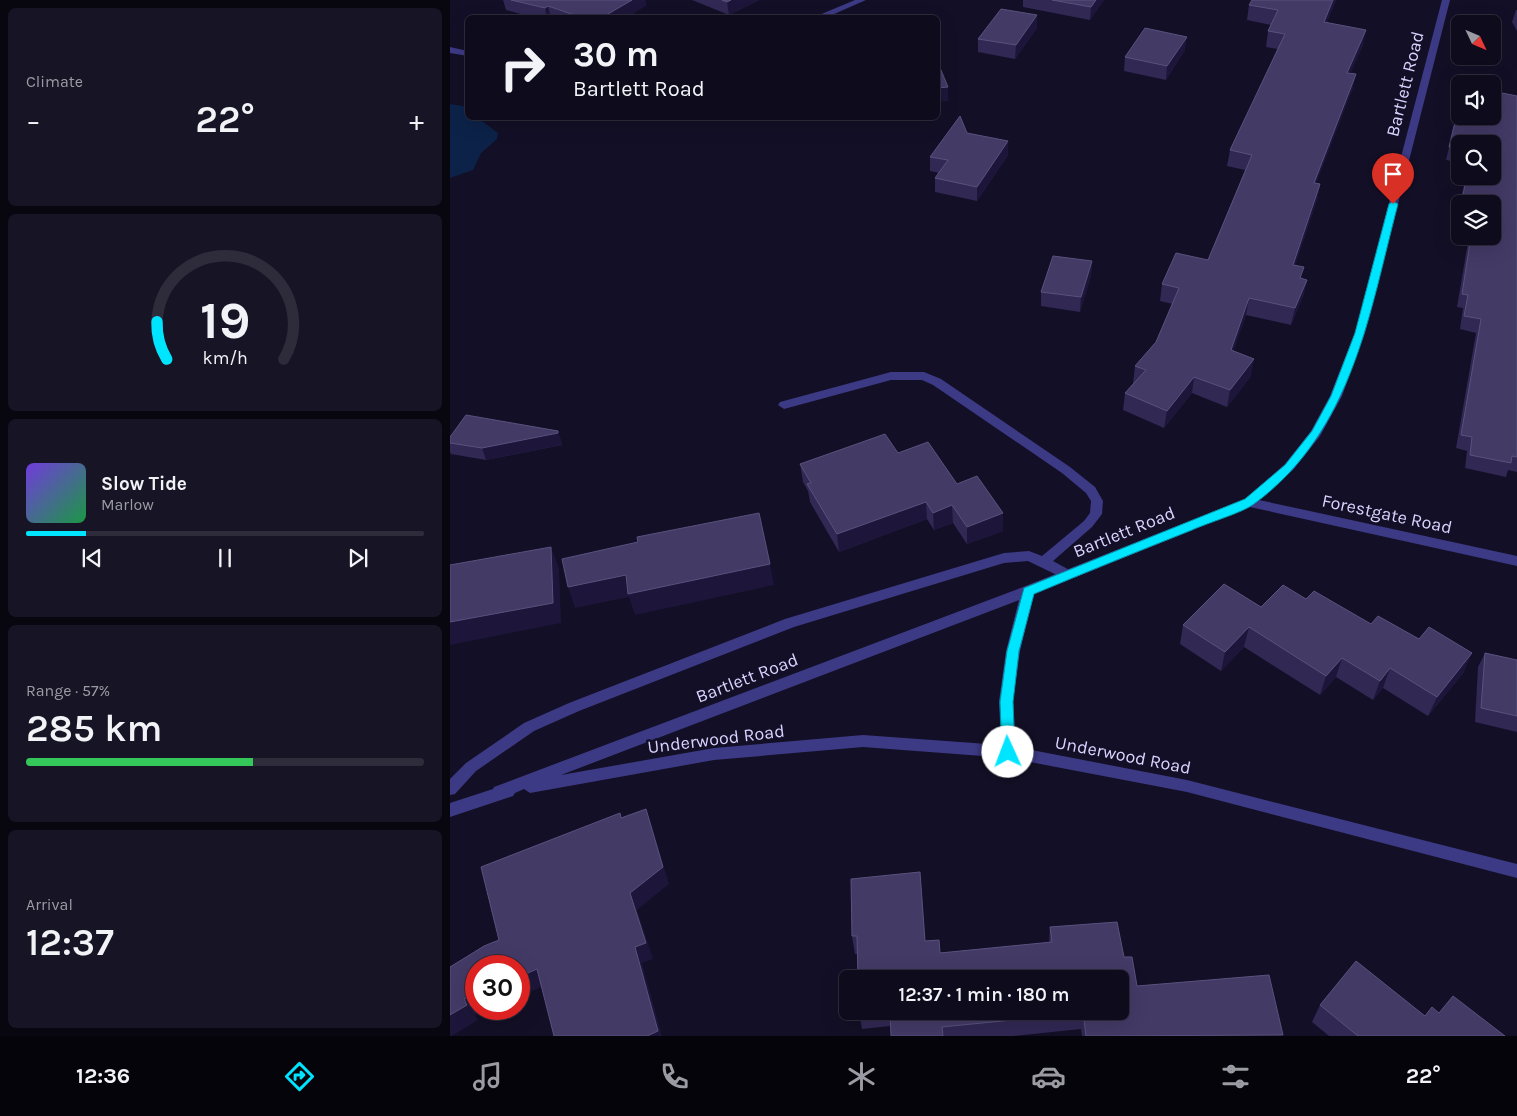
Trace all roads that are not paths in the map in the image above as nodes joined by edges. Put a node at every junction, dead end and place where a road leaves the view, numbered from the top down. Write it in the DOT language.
graph roads {
  1 [pos="862,0"];
  2 [pos="1446,0"];
  3 [pos="824,15"];
  4 [pos="450,50"];
  5 [pos="465,53"];
  6 [pos="784,405"];
  7 [pos="1249,502"];
  8 [pos="1517,561"];
  9 [pos="1044,562"];
  10 [pos="1068,575"];
  11 [pos="1028,591"];
  12 [pos="1008,752"];
  13 [pos="450,789"];
  14 [pos="499,792"];
  15 [pos="450,810"];
  16 [pos="1517,871"];
  1 -- 3 [label="street"];
  2 -- 7 [label="street, Bartlett Road"];
  4 -- 5 [label="street"];
  6 -- 9 [label="street"];
  7 -- 8 [label="street, Forestgate Road"];
  7 -- 10 [label="street, Bartlett Road"];
  9 -- 10 [label="street"];
  9 -- 13 [label="street"];
  10 -- 11 [label="street, Bartlett Road"];
  11 -- 12 [label="street"];
  11 -- 14 [label="street, Bartlett Road"];
  12 -- 14 [label="street, Underwood Road"];
  12 -- 16 [label="street, Underwood Road"];
  14 -- 15 [label="street, Underwood Road"];
}
